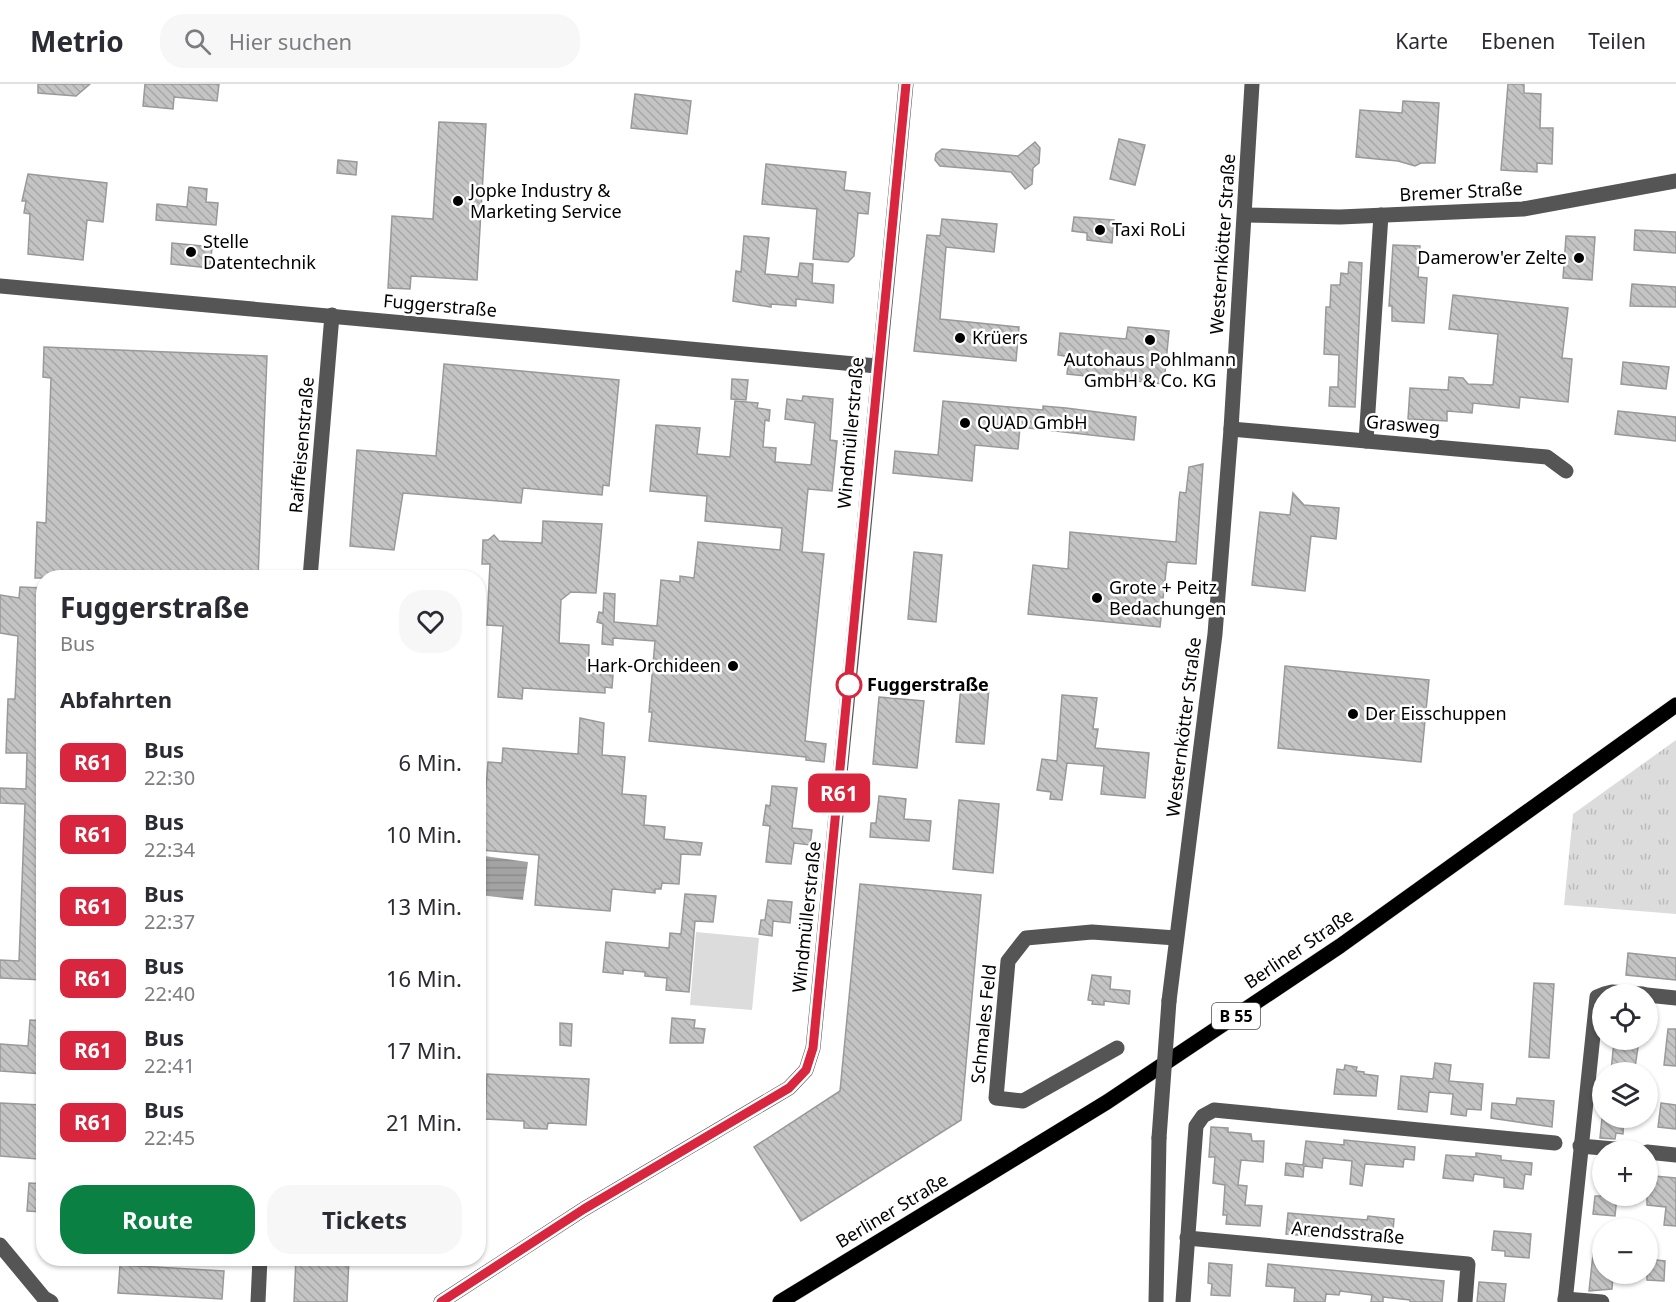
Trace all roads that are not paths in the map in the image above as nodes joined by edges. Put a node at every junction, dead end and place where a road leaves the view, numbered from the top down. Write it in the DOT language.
graph roads {
  1 [pos="906,84"];
  2 [pos="1252,84"];
  3 [pos="1676,181"];
  4 [pos="1245,215"];
  5 [pos="1381,215"];
  6 [pos="0,286"];
  7 [pos="332,315"];
  8 [pos="877,366"];
  9 [pos="1231,429"];
  10 [pos="1366,441"];
  11 [pos="1566,471"];
  12 [pos="311,570"];
  13 [pos="1676,705"];
  14 [pos="1176,938"];
  15 [pos="1658,996"];
  16 [pos="1676,998"];
  17 [pos="1592,1041"];
  18 [pos="1118,1048"];
  19 [pos="1554,1143"];
  20 [pos="1580,1146"];
  21 [pos="1592,1147"];
  22 [pos="1658,1153"];
  23 [pos="1676,1155"];
  24 [pos="1187,1238"];
  25 [pos="0,1245"];
  26 [pos="260,1266"];
  27 [pos="1565,1300"];
  28 [pos="51,1302"];
  29 [pos="258,1302"];
  30 [pos="441,1302"];
  31 [pos="780,1302"];
  32 [pos="1156,1302"];
  33 [pos="1183,1302"];
  34 [pos="1465,1302"];
  35 [pos="1602,1302"];
  1 -- 8 [label="street, Windmüllerstraße"];
  2 -- 4 [label="street, Westernkötter Straße"];
  3 -- 5 [label="street, Bremer Straße"];
  4 -- 5 [label="street, Bremer Straße"];
  4 -- 9 [label="street, Westernkötter Straße"];
  5 -- 10 [label="street"];
  6 -- 7 [label="street, Fuggerstraße"];
  7 -- 8 [label="street, Fuggerstraße"];
  7 -- 12 [label="street, Raiffeisenstraße"];
  8 -- 30 [label="street, Windmüllerstraße"];
  9 -- 10 [label="street, Grasweg"];
  9 -- 14 [label="street, Westernkötter Straße"];
  10 -- 11 [label="street, Grasweg"];
  13 -- 31 [label="main road, Berliner Straße / B 55"];
  14 -- 18 [label="street, Schmales Feld"];
  14 -- 32 [label="street, Westernkötter Straße, bridge"];
  15 -- 16 [label="street"];
  17 -- 20 [label="street"];
  19 -- 24 [label="street"];
  20 -- 21 [label="street"];
  20 -- 27 [label="street"];
  22 -- 23 [label="street"];
  24 -- 33 [label="street"];
  24 -- 34 [label="street, Arendsstraße"];
  25 -- 28 [label="street"];
  26 -- 29 [label="street"];
  27 -- 35 [label="street"];
}
